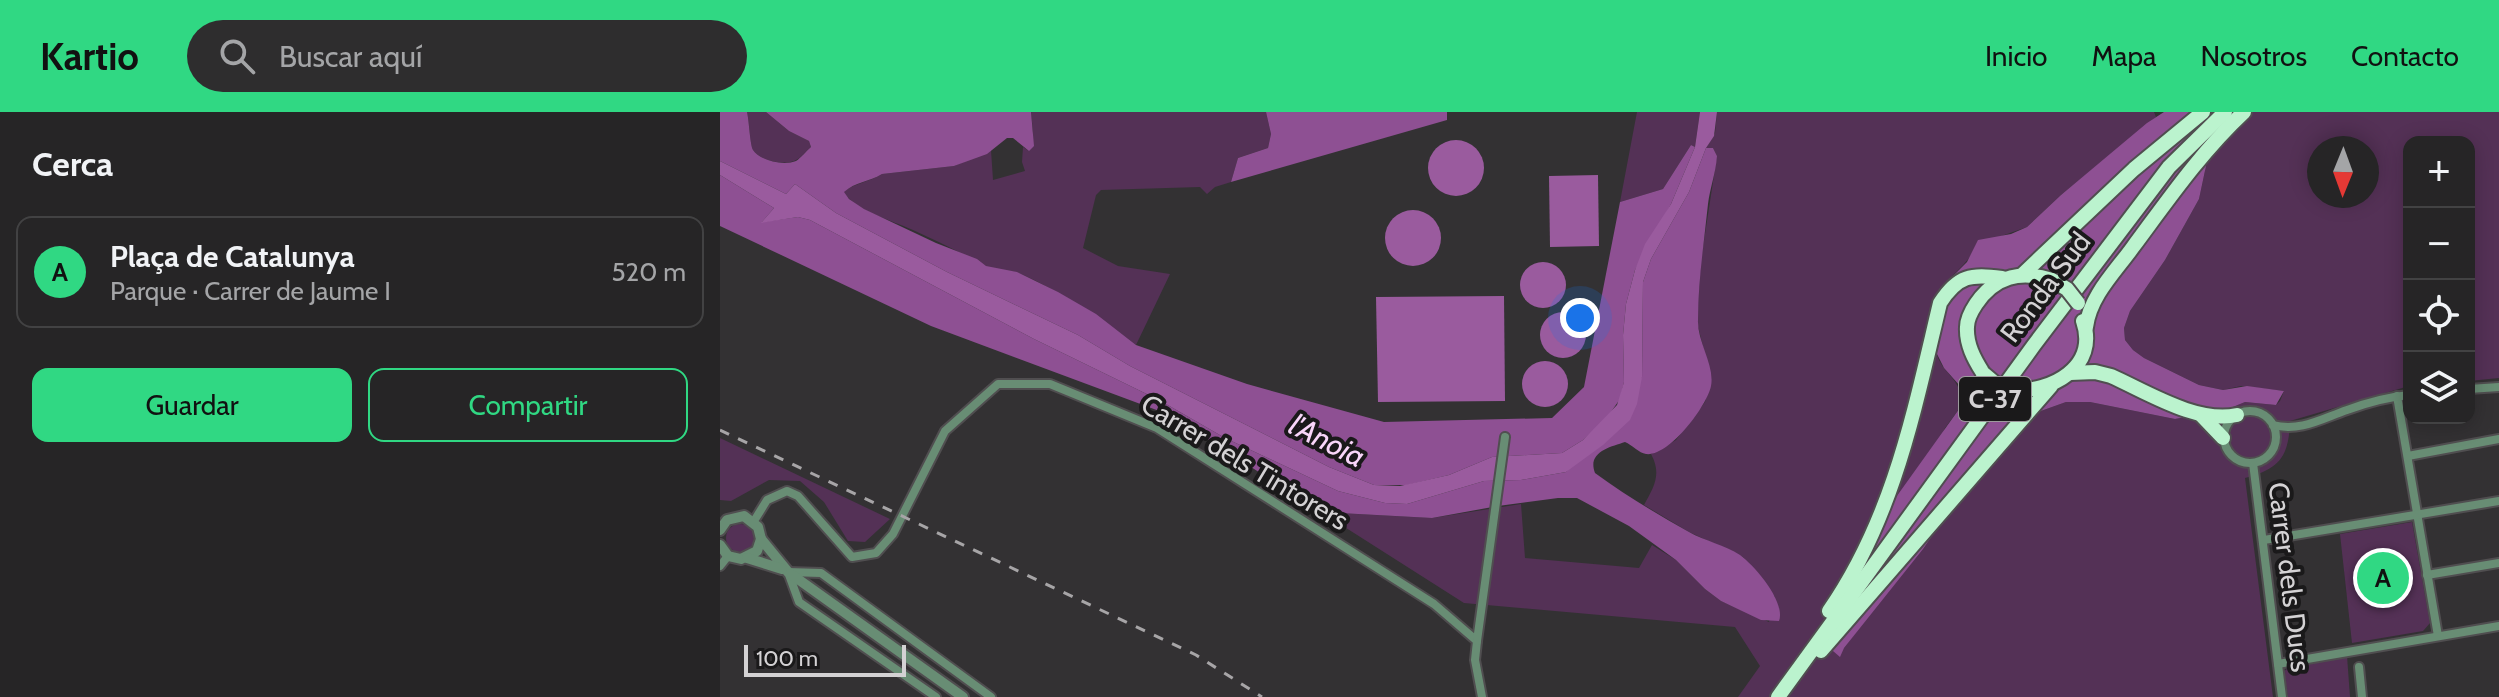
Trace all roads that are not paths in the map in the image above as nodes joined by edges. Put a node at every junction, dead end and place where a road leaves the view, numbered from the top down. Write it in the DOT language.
graph roads {
  1 [pos="2203,112"];
  2 [pos="2225,112"];
  3 [pos="2244,112"];
  4 [pos="2023,274"];
  5 [pos="2002,278"];
  6 [pos="2086,327"];
  7 [pos="2085,347"];
  8 [pos="2070,373"];
  9 [pos="2111,376"];
  10 [pos="2051,386"];
  11 [pos="2499,387"];
  12 [pos="2475,389"];
  13 [pos="2397,396"];
  14 [pos="2403,396"];
  15 [pos="2200,415"];
  16 [pos="2237,415"];
  17 [pos="2273,425"];
  18 [pos="1505,437"];
  19 [pos="2223,438"];
  20 [pos="2499,439"];
  21 [pos="2408,456"];
  22 [pos="2253,463"];
  23 [pos="2499,501"];
  24 [pos="720,513"];
  25 [pos="2416,515"];
  26 [pos="738,516"];
  27 [pos="754,521"];
  28 [pos="720,530"];
  29 [pos="761,539"];
  30 [pos="2264,540"];
  31 [pos="720,545"];
  32 [pos="728,556"];
  33 [pos="747,558"];
  34 [pos="2499,563"];
  35 [pos="720,566"];
  36 [pos="788,572"];
  37 [pos="2427,575"];
  38 [pos="2499,626"];
  39 [pos="2438,636"];
  40 [pos="1477,641"];
  41 [pos="2278,664"];
  42 [pos="2359,667"];
  43 [pos="1793,675"];
  44 [pos="936,697"];
  45 [pos="963,697"];
  46 [pos="991,697"];
  47 [pos="1482,697"];
  48 [pos="1778,697"];
  49 [pos="2282,697"];
  50 [pos="2362,697"];
  1 -- 4 [label="highway"];
  2 -- 43 [label="highway, Ronda Sud / C-37"];
  3 -- 6 [label="highway"];
  4 -- 5 [label="highway"];
  4 -- 6 [label="highway, bridge"];
  5 -- 10 [label="highway, bridge"];
  5 -- 43 [label="highway"];
  6 -- 7 [label="highway"];
  7 -- 8 [label="highway"];
  7 -- 9 [label="highway"];
  8 -- 9 [label="highway"];
  8 -- 10 [label="highway"];
  9 -- 15 [label="highway"];
  10 -- 43 [label="highway"];
  11 -- 12 [label="street"];
  13 -- 14 [label="street"];
  13 -- 17 [label="street"];
  13 -- 21 [label="street"];
  15 -- 16 [label="highway"];
  15 -- 19 [label="highway"];
  16 -- 17 [label="street"];
  16 -- 19 [label="street"];
  17 -- 22 [label="street"];
  18 -- 40 [label="street"];
  19 -- 22 [label="street"];
  20 -- 21 [label="street"];
  21 -- 25 [label="street"];
  22 -- 30 [label="street, Carrer dels Ducs"];
  23 -- 25 [label="street"];
  24 -- 26 [label="street"];
  25 -- 30 [label="street"];
  25 -- 37 [label="street"];
  26 -- 27 [label="street"];
  26 -- 28 [label="street"];
  27 -- 29 [label="street"];
  27 -- 40 [label="street, Carrer dels Tintorers"];
  29 -- 33 [label="street"];
  29 -- 36 [label="street"];
  30 -- 41 [label="street, Carrer dels Ducs"];
  31 -- 32 [label="street"];
  32 -- 33 [label="street"];
  32 -- 35 [label="street"];
  33 -- 36 [label="street"];
  34 -- 37 [label="street"];
  36 -- 44 [label="street"];
  36 -- 45 [label="street"];
  36 -- 46 [label="street"];
  37 -- 39 [label="street"];
  38 -- 39 [label="street"];
  39 -- 41 [label="street"];
  40 -- 47 [label="street"];
  41 -- 49 [label="street, Carrer dels Ducs"];
  42 -- 50 [label="street"];
  43 -- 48 [label="highway, Ronda Sud / C-37"];
}
